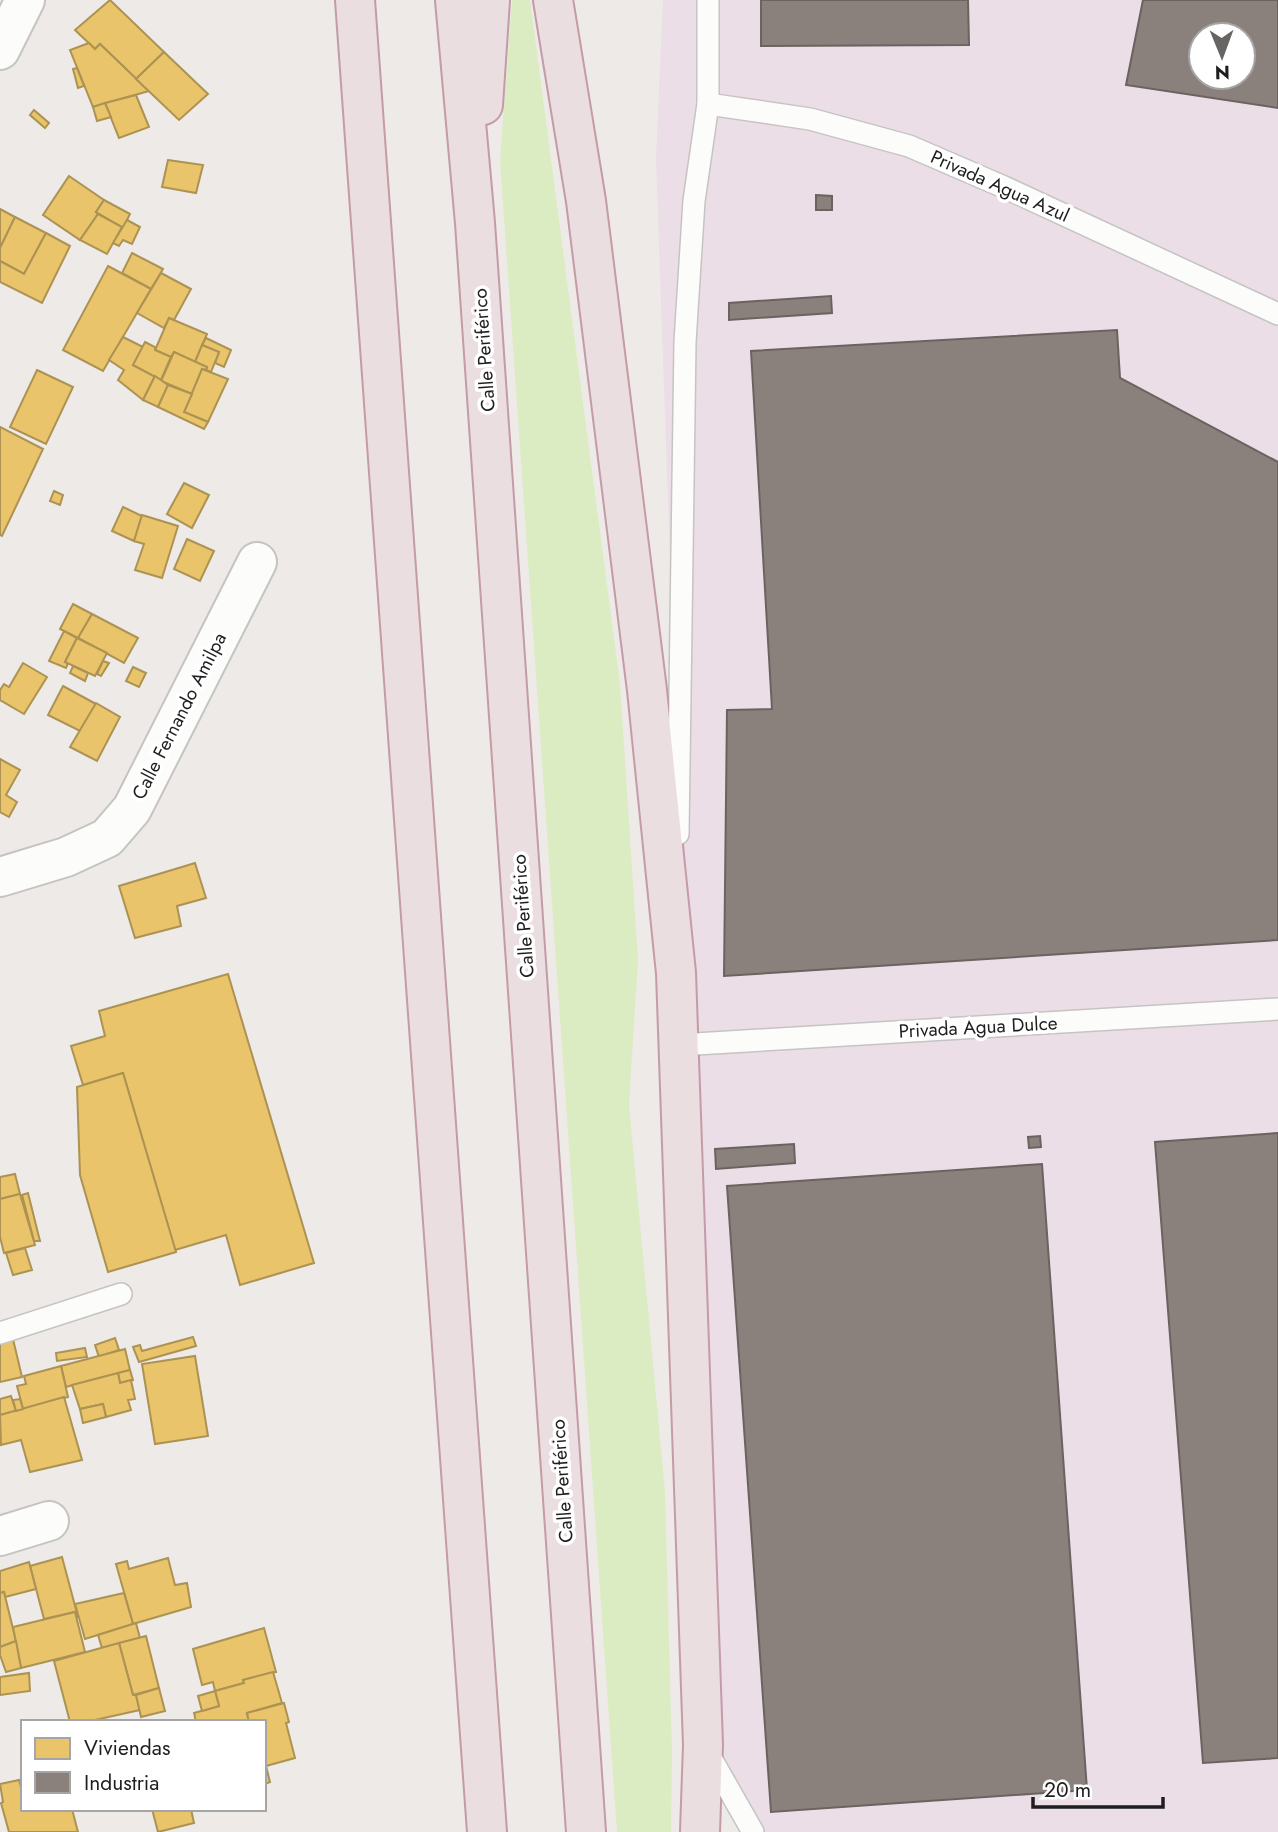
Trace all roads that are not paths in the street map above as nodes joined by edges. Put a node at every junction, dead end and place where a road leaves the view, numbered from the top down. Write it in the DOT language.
graph roads {
  1 [pos="25,0"];
  2 [pos="454,0"];
  3 [pos="490,0"];
  4 [pos="553,0"];
  5 [pos="708,0"];
  6 [pos="355,4"];
  7 [pos="0,50"];
  8 [pos="708,104"];
  9 [pos="475,223"];
  10 [pos="1278,314"];
  11 [pos="257,562"];
  12 [pos="0,877"];
  13 [pos="676,973"];
  14 [pos="1278,1009"];
  15 [pos="679,1045"];
  16 [pos="121,1294"];
  17 [pos="0,1333"];
  18 [pos="49,1521"];
  19 [pos="0,1536"];
  20 [pos="703,1745"];
  21 [pos="487,1832"];
  22 [pos="586,1832"];
  23 [pos="700,1832"];
  24 [pos="753,1832"];
  1 -- 7 [label="street"];
  2 -- 9 [label="highway, Calle Periférico"];
  3 -- 9 [label="highway"];
  4 -- 13 [label="highway"];
  5 -- 8 [label="lane"];
  6 -- 21 [label="highway"];
  8 -- 10 [label="lane, Privada Agua Azul"];
  8 -- 13 [label="lane"];
  9 -- 22 [label="highway, Calle Periférico"];
  11 -- 12 [label="street, Calle Fernando Amilpa"];
  13 -- 15 [label="highway"];
  14 -- 15 [label="lane, Privada Agua Dulce"];
  15 -- 20 [label="highway"];
  16 -- 17 [label="lane"];
  18 -- 19 [label="street"];
  20 -- 23 [label="highway"];
  20 -- 24 [label="lane"];
}
